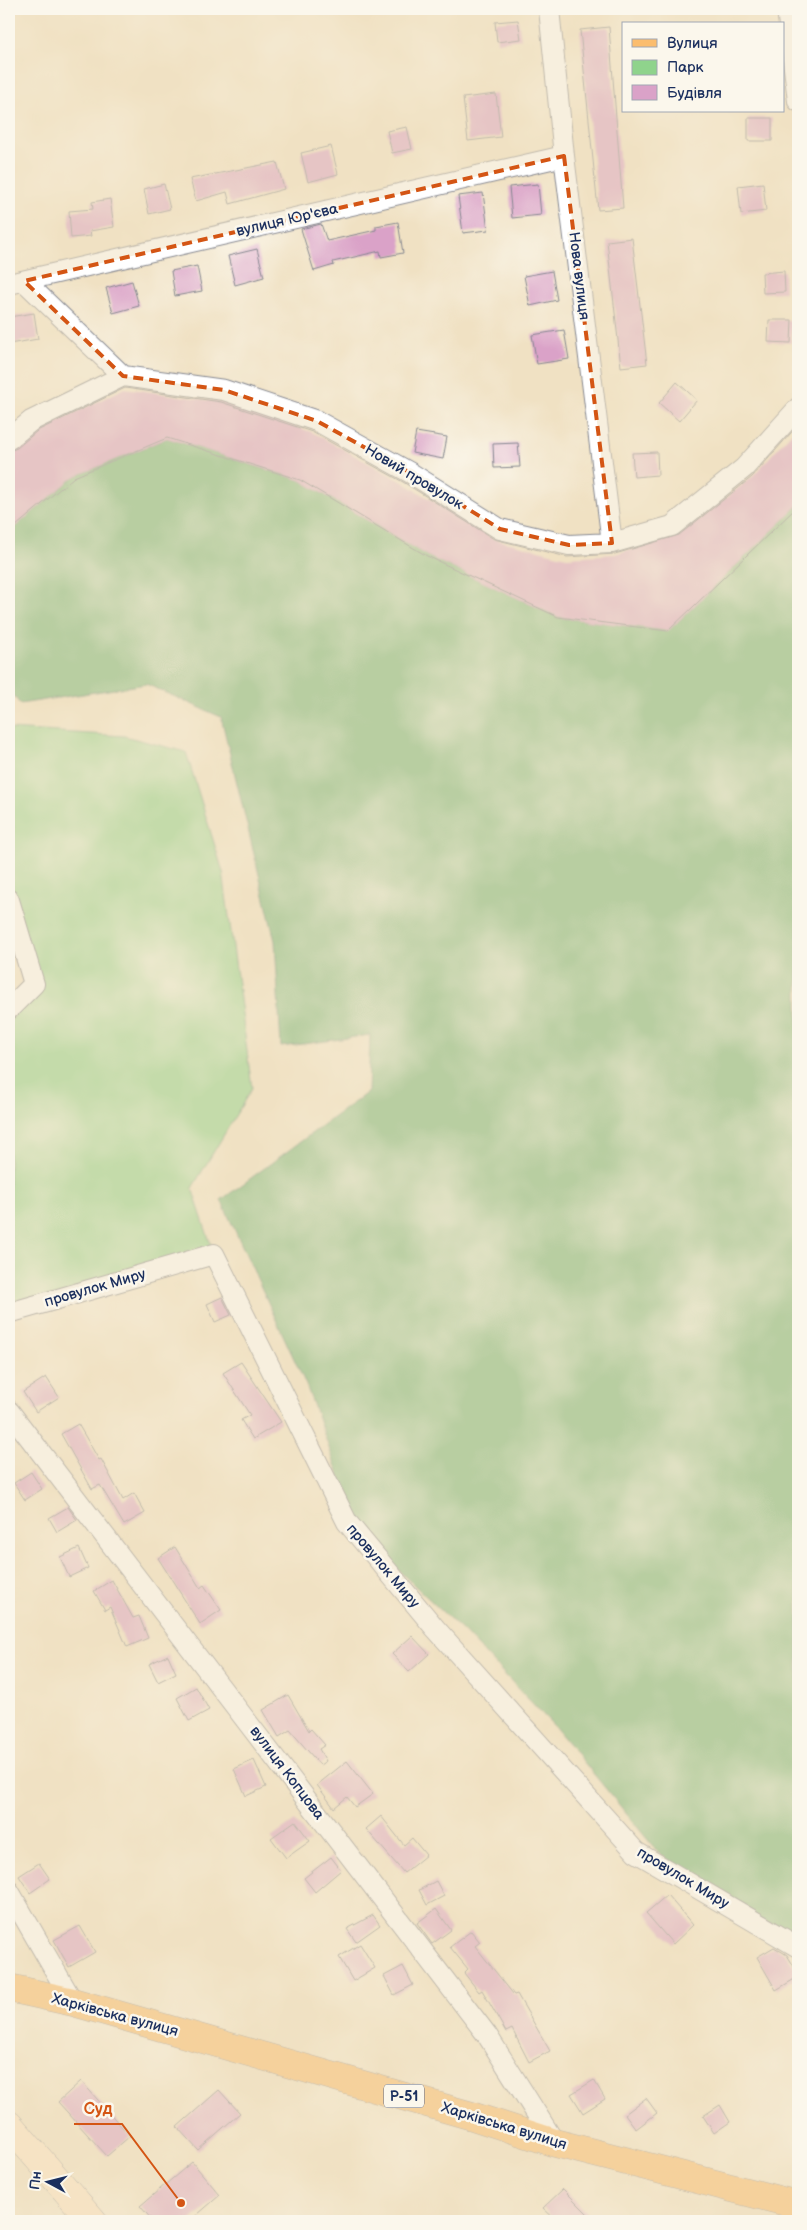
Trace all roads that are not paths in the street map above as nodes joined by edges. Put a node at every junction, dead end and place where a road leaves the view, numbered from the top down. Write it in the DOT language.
graph roads {
  1 [pos="549,9"];
  2 [pos="787,9"];
  3 [pos="798,100"];
  4 [pos="564,156"];
  5 [pos="16,283"];
  6 [pos="123,376"];
  7 [pos="798,408"];
  8 [pos="9,439"];
  9 [pos="612,543"];
  10 [pos="9,900"];
  11 [pos="9,1009"];
  12 [pos="9,1313"];
  13 [pos="9,1411"];
  14 [pos="9,1890"];
  15 [pos="798,1946"];
  16 [pos="9,1988"];
  17 [pos="73,2002"];
  18 [pos="9,2125"];
  19 [pos="555,2143"];
  20 [pos="798,2205"];
  21 [pos="93,2221"];
  1 -- 4 [label="street, Нова вулиця"];
  2 -- 3 [label="street"];
  4 -- 5 [label="street, вулиця Юр'єва"];
  4 -- 9 [label="street, Нова вулиця"];
  5 -- 6 [label="street"];
  6 -- 8 [label="street"];
  6 -- 9 [label="street, Новий провулок"];
  7 -- 9 [label="street, Новий провулок"];
  10 -- 11 [label="street"];
  12 -- 15 [label="street, провулок Миру"];
  13 -- 19 [label="street, вулиця Копцова"];
  14 -- 17 [label="street"];
  16 -- 17 [label="main road, Харківська вулиця / Р-51"];
  17 -- 19 [label="main road, Харківська вулиця / Р-51"];
  18 -- 21 [label="street"];
  19 -- 20 [label="main road, Харківська вулиця / Р-51"];
}
